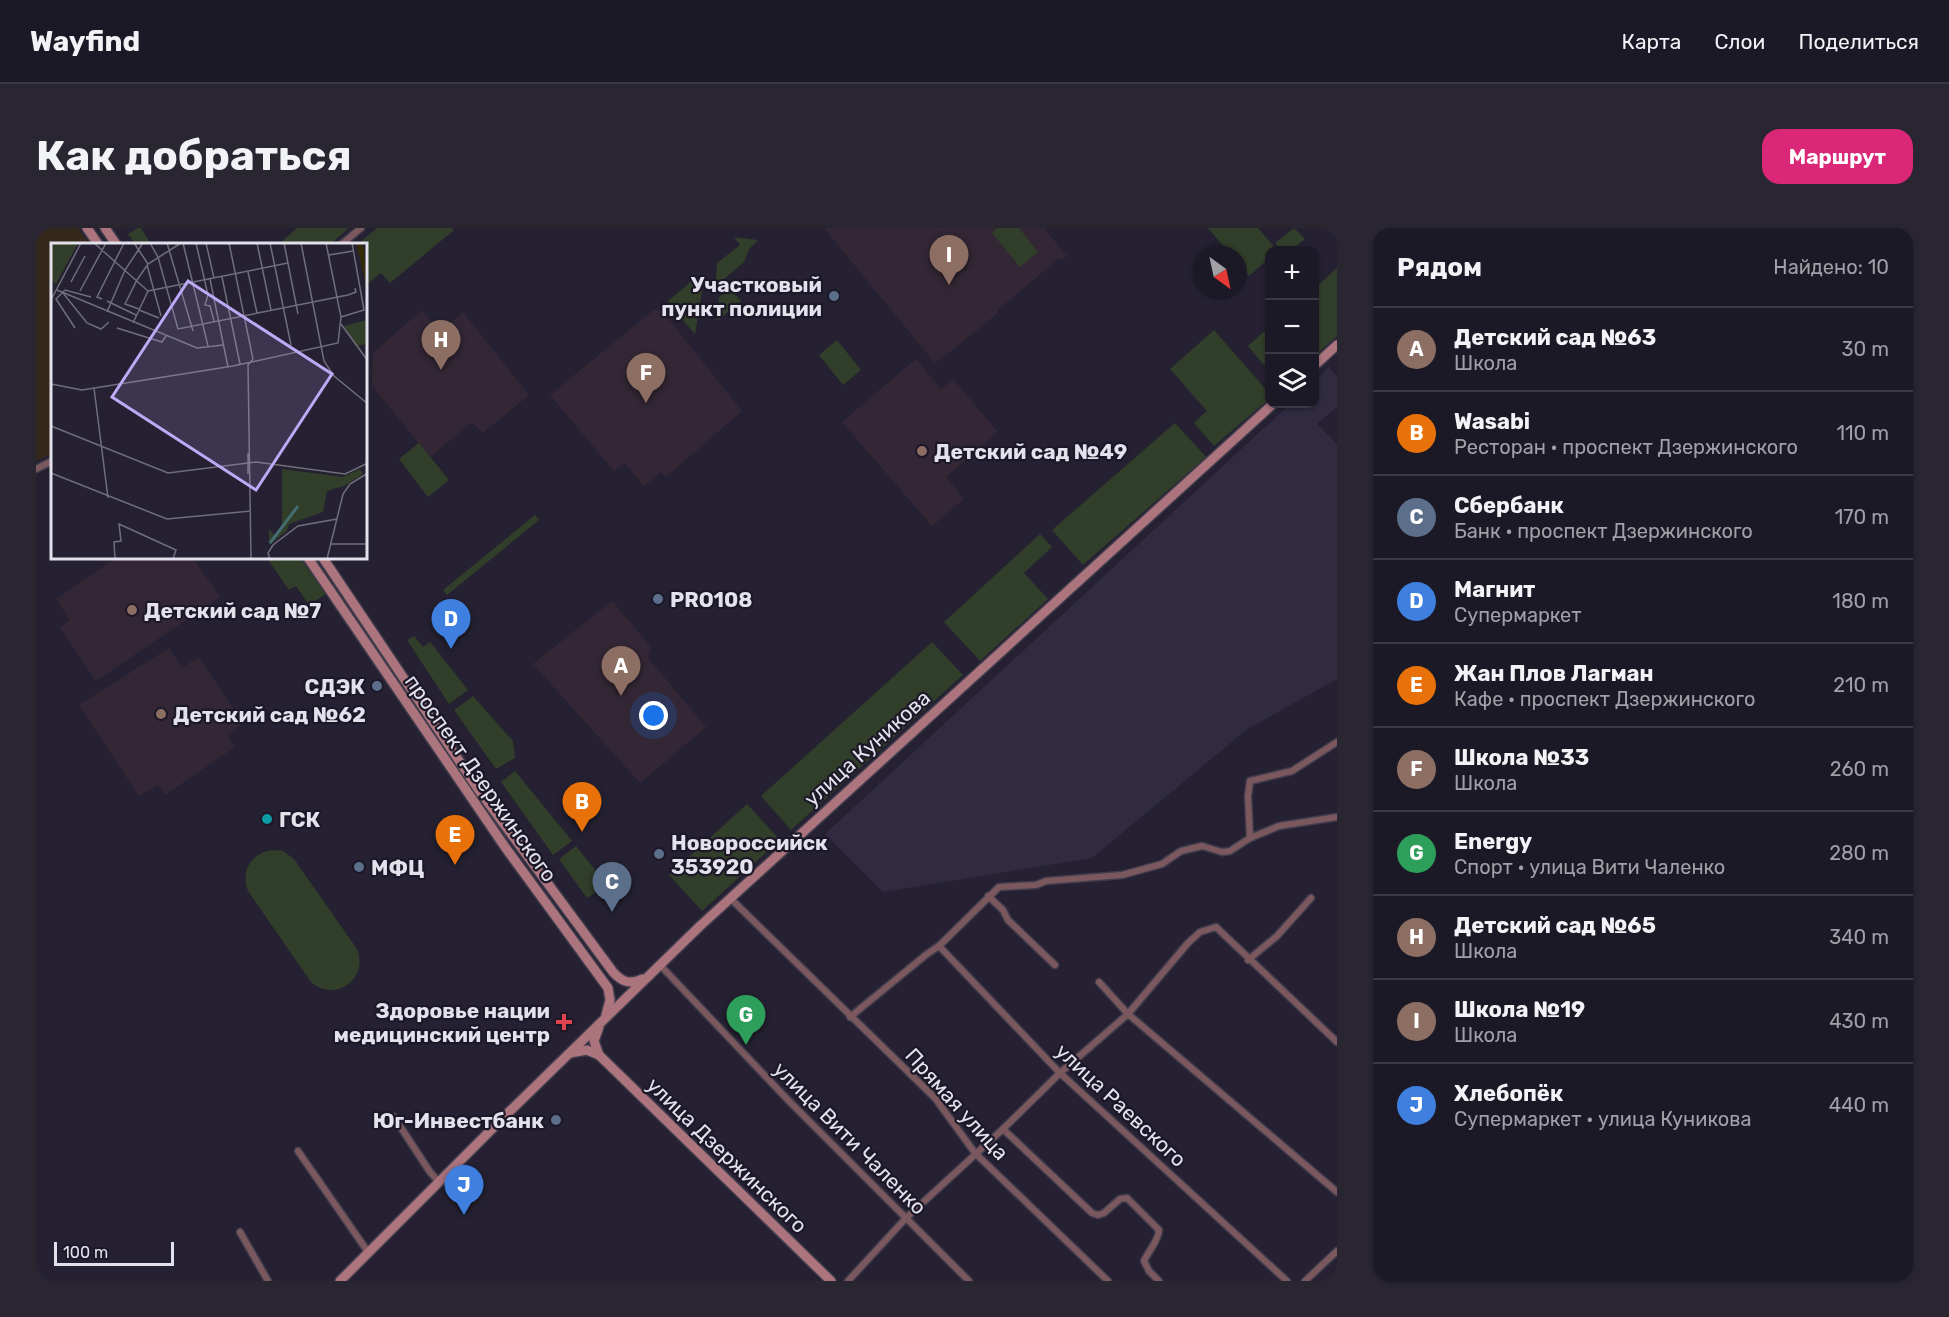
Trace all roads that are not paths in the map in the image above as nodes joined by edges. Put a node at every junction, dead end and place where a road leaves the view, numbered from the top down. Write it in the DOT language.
graph roads {
  1 [pos="87,228"];
  2 [pos="105,228"];
  3 [pos="362,228"];
  4 [pos="97,243"];
  5 [pos="115,243"];
  6 [pos="343,243"];
  7 [pos="1337,345"];
  8 [pos="1319,361"];
  9 [pos="1269,408"];
  10 [pos="51,461"];
  11 [pos="36,468"];
  12 [pos="309,560"];
  13 [pos="324,560"];
  14 [pos="1337,742"];
  15 [pos="478,789"];
  16 [pos="469,795"];
  17 [pos="1337,817"];
  18 [pos="1250,838"];
  19 [pos="988,896"];
  20 [pos="730,898"];
  21 [pos="1311,898"];
  22 [pos="939,946"];
  23 [pos="1248,960"];
  24 [pos="659,964"];
  25 [pos="1055,965"];
  26 [pos="647,977"];
  27 [pos="619,979"];
  28 [pos="1100,982"];
  29 [pos="608,988"];
  30 [pos="625,997"];
  31 [pos="1128,1014"];
  32 [pos="850,1017"];
  33 [pos="603,1021"];
  34 [pos="1337,1042"];
  35 [pos="568,1054"];
  36 [pos="599,1055"];
  37 [pos="1060,1073"];
  38 [pos="394,1117"];
  39 [pos="1003,1129"];
  40 [pos="298,1151"];
  41 [pos="975,1153"];
  42 [pos="439,1182"];
  43 [pos="1337,1192"];
  44 [pos="906,1218"];
  45 [pos="240,1232"];
  46 [pos="1337,1251"];
  47 [pos="369,1252"];
  48 [pos="268,1281"];
  49 [pos="340,1281"];
  50 [pos="831,1281"];
  51 [pos="848,1281"];
  52 [pos="969,1281"];
  53 [pos="1108,1281"];
  54 [pos="1159,1281"];
  55 [pos="1287,1281"];
  56 [pos="1305,1281"];
  1 -- 4 [label="street"];
  2 -- 5 [label="street"];
  3 -- 6 [label="street"];
  7 -- 8 [label="street"];
  9 -- 20 [label="street, улица Куникова"];
  10 -- 11 [label="street"];
  12 -- 16 [label="street, проспект Дзержинского"];
  13 -- 15 [label="street, проспект Дзержинского"];
  14 -- 18 [label="street"];
  15 -- 16 [label="street"];
  15 -- 27 [label="street, проспект Дзержинского"];
  16 -- 29 [label="street, проспект Дзержинского"];
  17 -- 18 [label="street"];
  18 -- 19 [label="street"];
  19 -- 22 [label="street"];
  19 -- 25 [label="street"];
  20 -- 24 [label="street, улица Куникова"];
  20 -- 32 [label="street, Прямая улица"];
  21 -- 23 [label="street"];
  22 -- 32 [label="street"];
  22 -- 37 [label="street, улица Раевского"];
  23 -- 31 [label="street"];
  23 -- 34 [label="street"];
  24 -- 26 [label="street, улица Куникова"];
  24 -- 44 [label="street, улица Вити Чаленко"];
  26 -- 27 [label="street"];
  26 -- 30 [label="street, улица Куникова"];
  27 -- 30 [label="street"];
  28 -- 31 [label="street"];
  29 -- 30 [label="street"];
  29 -- 33 [label="street"];
  30 -- 33 [label="street, улица Куникова"];
  31 -- 37 [label="street"];
  31 -- 43 [label="street"];
  32 -- 41 [label="street, Прямая улица"];
  33 -- 35 [label="street, улица Куникова"];
  33 -- 36 [label="street"];
  35 -- 36 [label="street"];
  35 -- 42 [label="street, улица Куникова"];
  36 -- 50 [label="street, улица Дзержинского"];
  37 -- 39 [label="street"];
  37 -- 55 [label="street, улица Раевского"];
  38 -- 42 [label="street"];
  39 -- 41 [label="street"];
  39 -- 54 [label="street"];
  40 -- 47 [label="street"];
  41 -- 44 [label="street"];
  41 -- 53 [label="street, Прямая улица"];
  42 -- 47 [label="street, улица Куникова"];
  44 -- 51 [label="street"];
  44 -- 52 [label="street, улица Вити Чаленко"];
  45 -- 48 [label="street"];
  46 -- 56 [label="street"];
  47 -- 49 [label="street, улица Куникова"];
}
